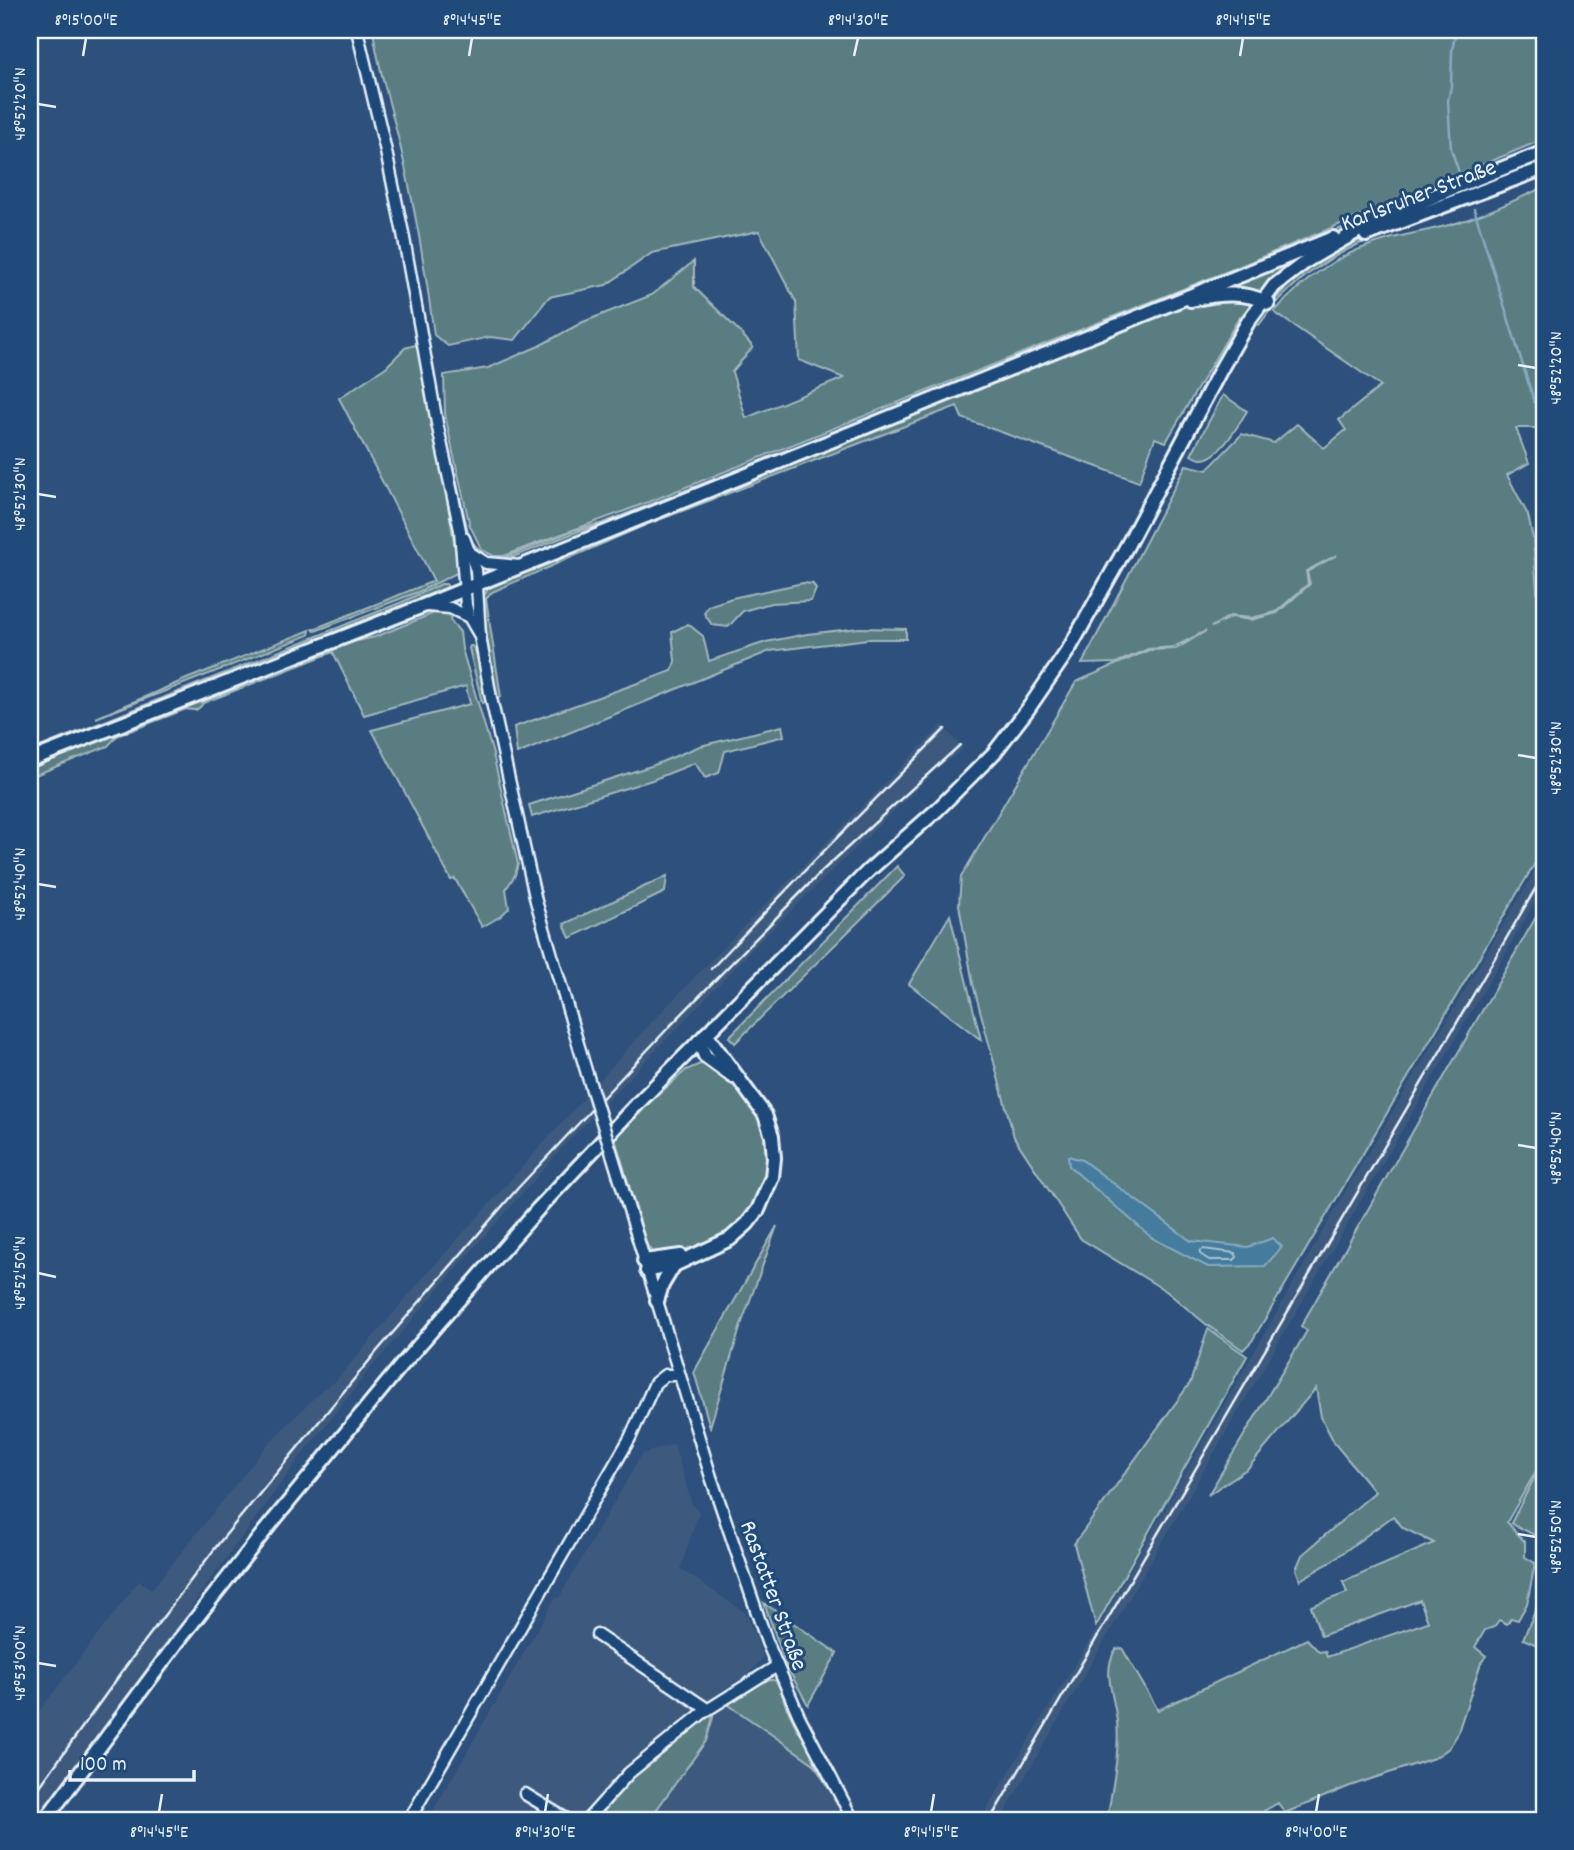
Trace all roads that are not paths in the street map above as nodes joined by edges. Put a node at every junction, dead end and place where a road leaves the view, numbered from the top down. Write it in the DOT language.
graph roads {
  1 [pos="357,30"];
  2 [pos="1544,152"];
  3 [pos="1544,168"];
  4 [pos="1363,228"];
  5 [pos="1265,302"];
  6 [pos="1167,305"];
  7 [pos="460,530"];
  8 [pos="472,554"];
  9 [pos="520,566"];
  10 [pos="471,587"];
  11 [pos="423,606"];
  12 [pos="469,617"];
  13 [pos="480,636"];
  14 [pos="30,760"];
  15 [pos="703,1037"];
  16 [pos="712,1063"];
  17 [pos="675,1065"];
  18 [pos="741,1081"];
  19 [pos="691,1255"];
  20 [pos="674,1265"];
  21 [pos="646,1266"];
  22 [pos="657,1301"];
  23 [pos="679,1375"];
  24 [pos="597,1635"];
  25 [pos="776,1666"];
  26 [pos="707,1709"];
  27 [pos="525,1794"];
  28 [pos="45,1820"];
  29 [pos="410,1820"];
  30 [pos="568,1820"];
  31 [pos="587,1820"];
  32 [pos="853,1820"];
  1 -- 7 [label="street"];
  2 -- 4 [label="main road"];
  3 -- 5 [label="main road, Karlsruher Straße"];
  4 -- 5 [label="main road"];
  4 -- 6 [label="main road"];
  5 -- 6 [label="main road"];
  5 -- 15 [label="main road"];
  6 -- 9 [label="main road"];
  7 -- 8 [label="street"];
  7 -- 10 [label="street"];
  8 -- 9 [label="street"];
  8 -- 10 [label="street"];
  9 -- 10 [label="main road"];
  10 -- 11 [label="main road"];
  10 -- 12 [label="street"];
  10 -- 13 [label="street"];
  11 -- 12 [label="street"];
  11 -- 14 [label="main road"];
  12 -- 13 [label="street"];
  13 -- 21 [label="street, Rastatter Straße, bridge"];
  15 -- 16 [label="main road"];
  15 -- 17 [label="main road"];
  15 -- 18 [label="main road"];
  16 -- 17 [label="main road"];
  16 -- 18 [label="main road"];
  17 -- 28 [label="main road"];
  18 -- 19 [label="main road"];
  19 -- 20 [label="main road"];
  19 -- 21 [label="main road"];
  20 -- 21 [label="main road"];
  20 -- 22 [label="main road"];
  21 -- 22 [label="street, Rastatter Straße"];
  22 -- 23 [label="street, Rastatter Straße"];
  23 -- 25 [label="street, Rastatter Straße"];
  23 -- 29 [label="street"];
  24 -- 26 [label="street"];
  25 -- 26 [label="street"];
  25 -- 32 [label="street, Rastatter Straße"];
  26 -- 31 [label="street"];
  27 -- 30 [label="street"];
}
